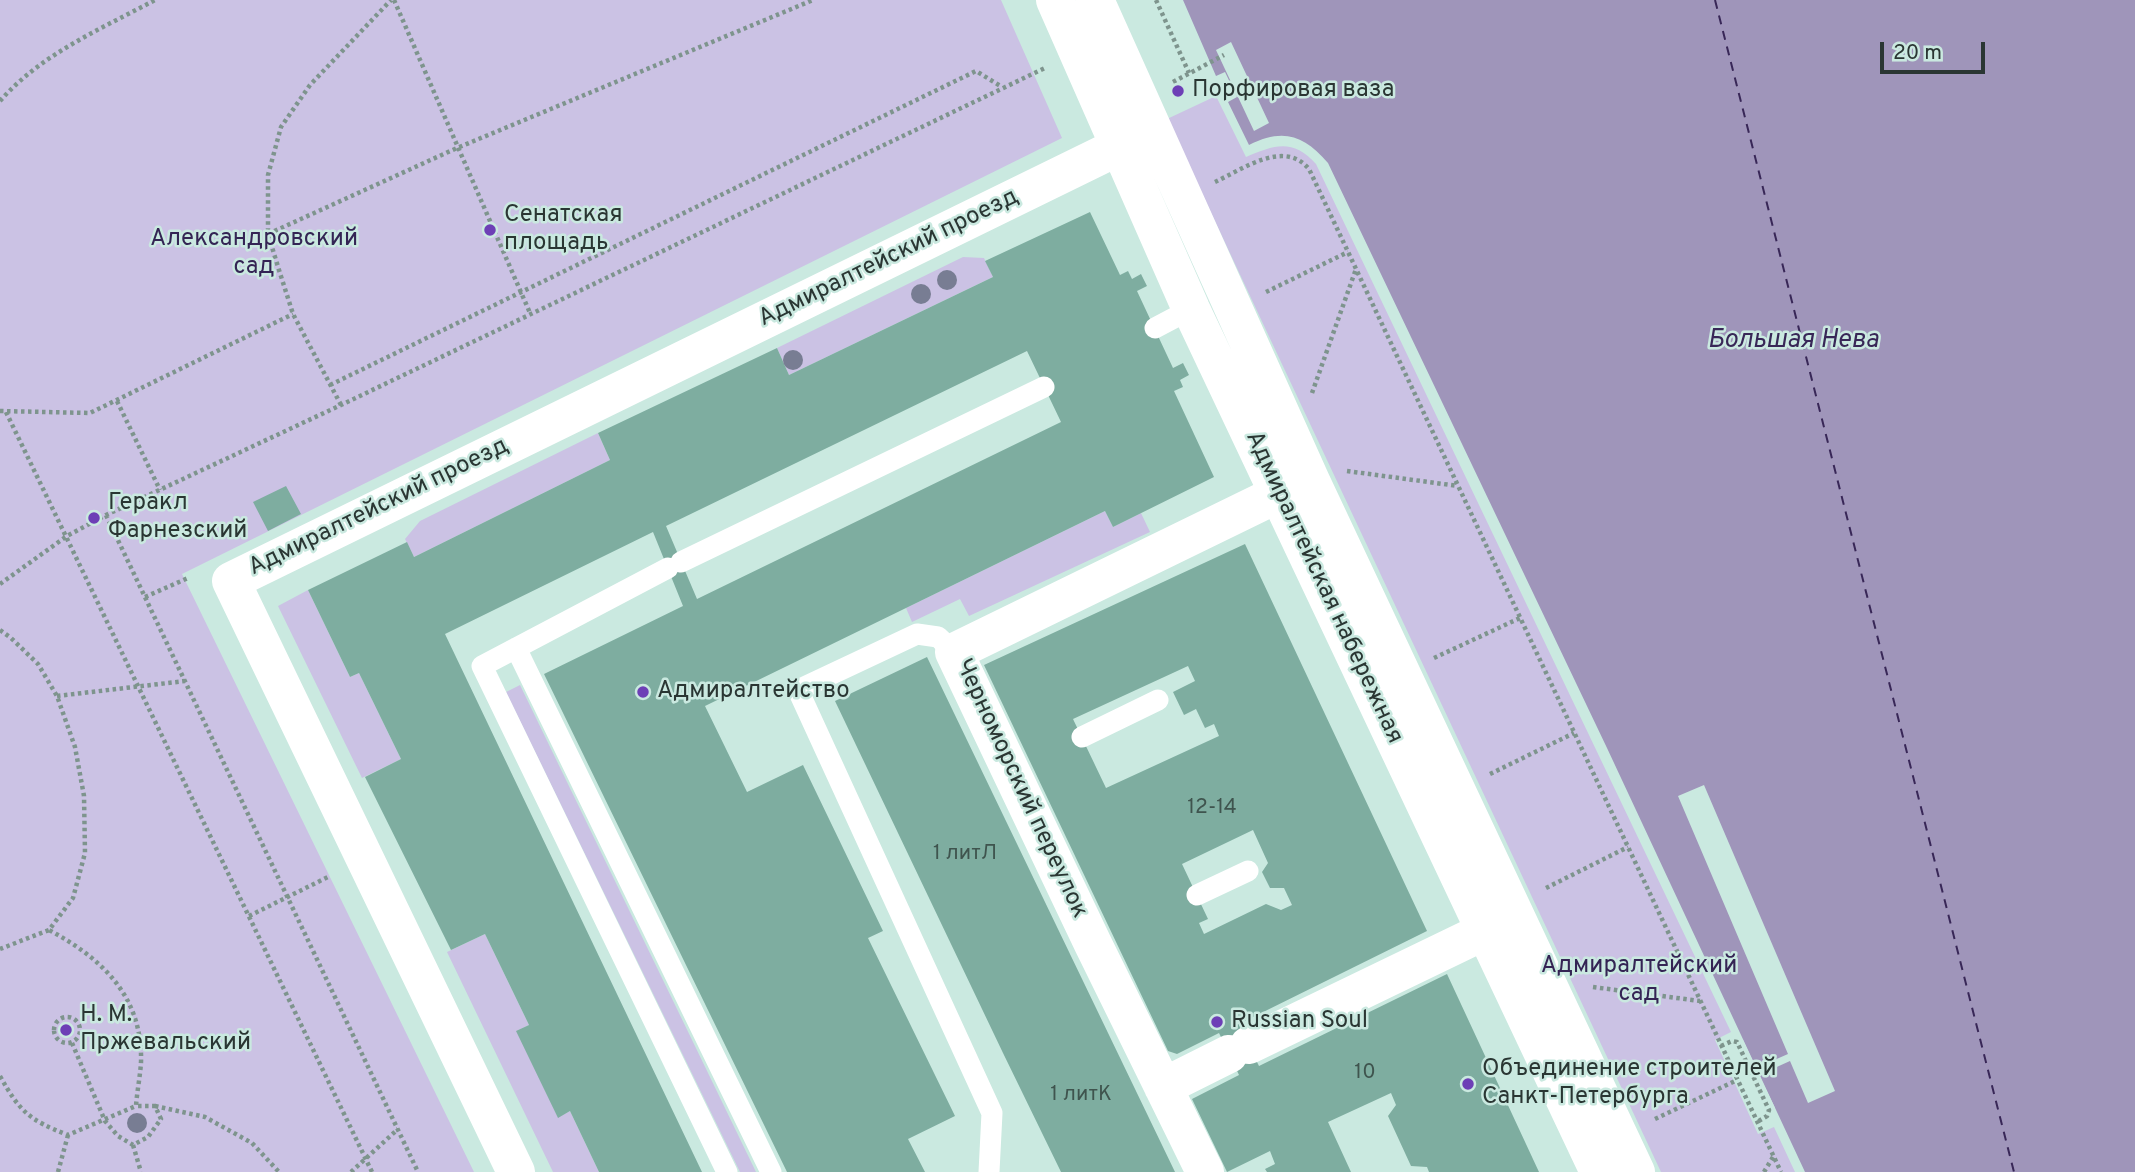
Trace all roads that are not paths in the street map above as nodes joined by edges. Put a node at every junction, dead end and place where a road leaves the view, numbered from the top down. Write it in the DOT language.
graph roads {
  1 [pos="1055,0"];
  2 [pos="1095,0"];
  3 [pos="1118,147"];
  4 [pos="1191,309"];
  5 [pos="1155,328"];
  6 [pos="1044,387"];
  7 [pos="1278,494"];
  8 [pos="516,648"];
  9 [pos="954,652"];
  10 [pos="1158,700"];
  11 [pos="1082,737"];
  12 [pos="1248,871"];
  13 [pos="1197,895"];
  14 [pos="1485,931"];
  15 [pos="1163,1087"];
  16 [pos="516,1172"];
  17 [pos="727,1172"];
  18 [pos="771,1172"];
  19 [pos="989,1172"];
  20 [pos="1205,1172"];
  21 [pos="1600,1172"];
  22 [pos="1636,1172"];
  1 -- 3 [label="street, Адмиралтейская набережная"];
  2 -- 22 [label="street, Адмиралтейская набережная"];
  3 -- 4 [label="street, Адмиралтейская набережная"];
  3 -- 16 [label="street, Адмиралтейский проезд"];
  4 -- 5 [label="lane"];
  4 -- 7 [label="street, Адмиралтейская набережная"];
  6 -- 8 [label="lane"];
  7 -- 9 [label="street, Черноморский переулок"];
  7 -- 14 [label="street, Адмиралтейская набережная"];
  8 -- 17 [label="lane"];
  8 -- 18 [label="lane"];
  9 -- 15 [label="street, Черноморский переулок"];
  9 -- 19 [label="lane"];
  10 -- 11 [label="lane"];
  12 -- 13 [label="lane"];
  14 -- 15 [label="street"];
  14 -- 21 [label="street, Адмиралтейская набережная"];
  15 -- 20 [label="street, Черноморский переулок"];
}
